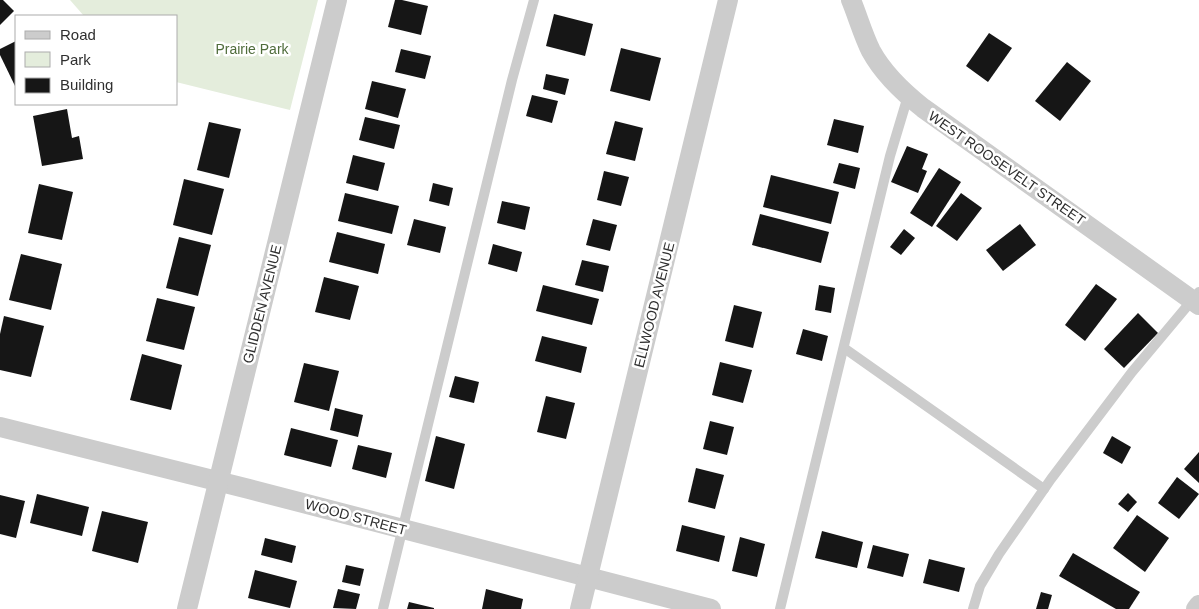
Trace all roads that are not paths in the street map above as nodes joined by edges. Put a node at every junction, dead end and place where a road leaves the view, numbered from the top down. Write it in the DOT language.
graph roads {
  1 [pos="337,0"];
  2 [pos="534,0"];
  3 [pos="728,0"];
  4 [pos="851,0"];
  5 [pos="908,96"];
  6 [pos="1197,299"];
  7 [pos="844,348"];
  8 [pos="0,427"];
  9 [pos="218,481"];
  10 [pos="1044,489"];
  11 [pos="402,529"];
  12 [pos="588,578"];
  13 [pos="1199,605"];
  14 [pos="187,609"];
  15 [pos="382,609"];
  16 [pos="580,609"];
  17 [pos="711,609"];
  18 [pos="780,609"];
  19 [pos="973,609"];
  20 [pos="1196,609"];
  1 -- 9 [label="street, GLIDDEN AVENUE"];
  2 -- 11 [label="lane"];
  3 -- 12 [label="street, ELLWOOD AVENUE"];
  4 -- 5 [label="street, WEST ROOSEVELT STREET"];
  5 -- 6 [label="street, WEST ROOSEVELT STREET"];
  5 -- 7 [label="lane"];
  6 -- 10 [label="lane"];
  7 -- 10 [label="lane"];
  7 -- 18 [label="lane"];
  8 -- 9 [label="street, WOOD STREET"];
  9 -- 11 [label="street, WOOD STREET"];
  9 -- 14 [label="street, GLIDDEN AVENUE"];
  10 -- 19 [label="lane"];
  11 -- 12 [label="street, WOOD STREET"];
  11 -- 15 [label="lane"];
  12 -- 16 [label="street, ELLWOOD AVENUE"];
  12 -- 17 [label="street, WOOD STREET"];
  13 -- 20 [label="street"];
}
